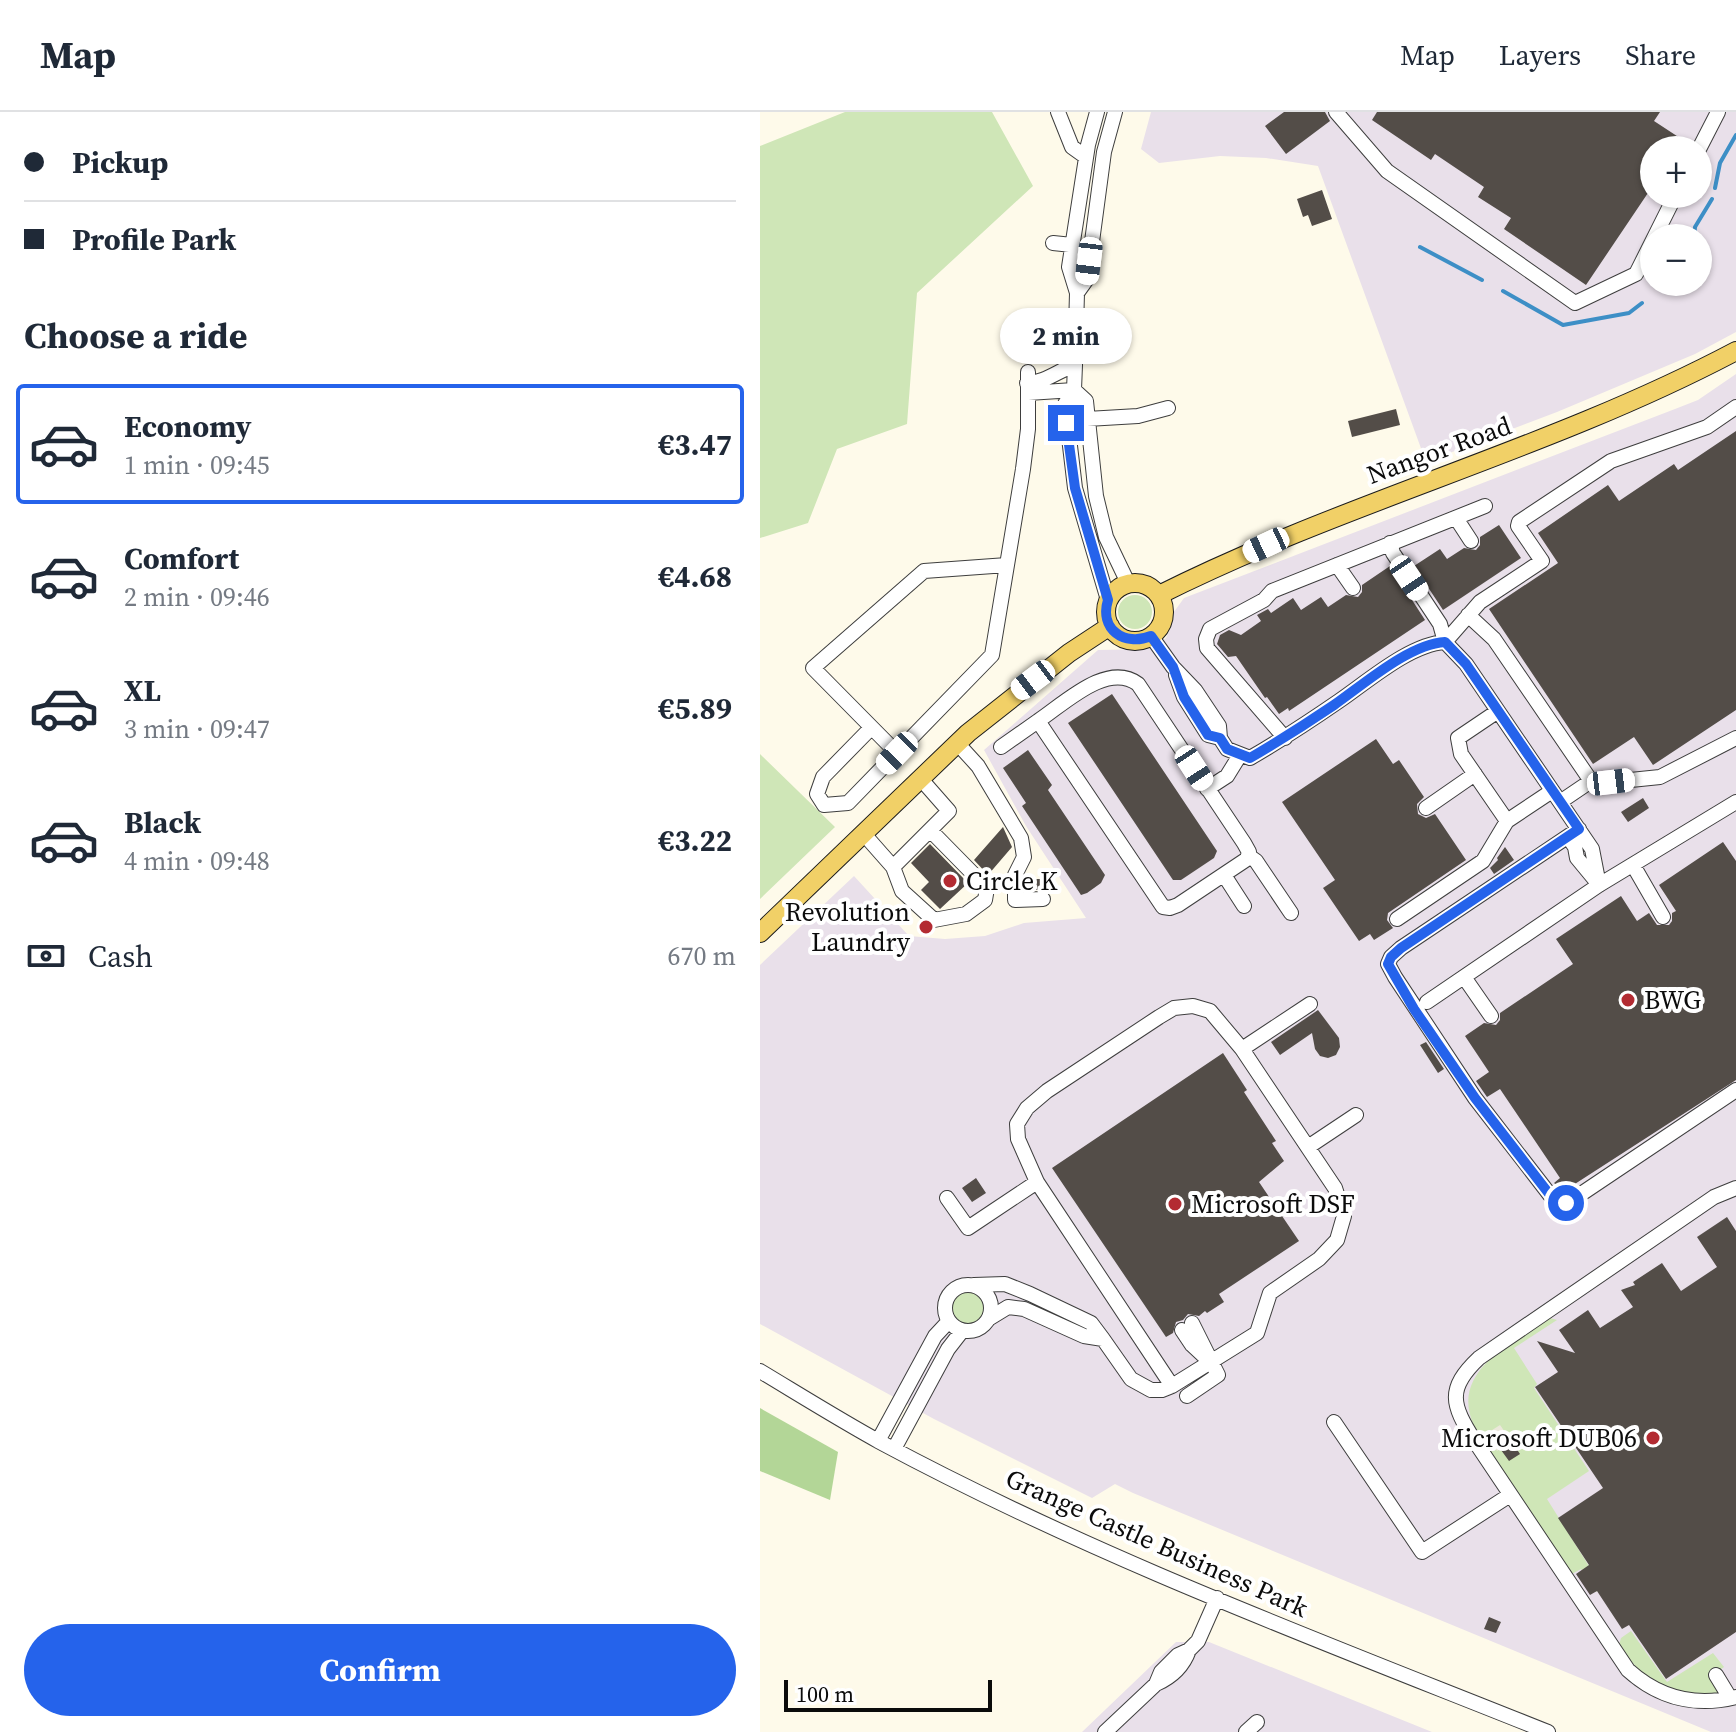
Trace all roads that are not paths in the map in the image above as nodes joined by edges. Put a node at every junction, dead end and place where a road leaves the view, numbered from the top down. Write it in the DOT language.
graph roads {
  1 [pos="1058,112"];
  2 [pos="1097,112"];
  3 [pos="1115,112"];
  4 [pos="1336,112"];
  5 [pos="1718,112"];
  6 [pos="1706,136"];
  7 [pos="1086,157"];
  8 [pos="1669,208"];
  9 [pos="1053,243"];
  10 [pos="1072,245"];
  11 [pos="1077,293"];
  12 [pos="1736,351"];
  13 [pos="1075,365"];
  14 [pos="1028,383"];
  15 [pos="1074,390"];
  16 [pos="1736,407"];
  17 [pos="1168,408"];
  18 [pos="1087,419"];
  19 [pos="1485,506"];
  20 [pos="1456,518"];
  21 [pos="1471,541"];
  22 [pos="1390,543"];
  23 [pos="1007,565"];
  24 [pos="1337,565"];
  25 [pos="1128,583"];
  26 [pos="1353,588"];
  27 [pos="1159,595"];
  28 [pos="1108,600"];
  29 [pos="1468,615"];
  30 [pos="1110,626"];
  31 [pos="1151,636"];
  32 [pos="1445,642"];
  33 [pos="1498,711"];
  34 [pos="1038,721"];
  35 [pos="870,729"];
  36 [pos="1285,738"];
  37 [pos="1736,738"];
  38 [pos="957,743"];
  39 [pos="1001,747"];
  40 [pos="897,753"];
  41 [pos="1240,755"];
  42 [pos="1475,774"];
  43 [pos="920,778"];
  44 [pos="1591,781"];
  45 [pos="1207,789"];
  46 [pos="1556,796"];
  47 [pos="1736,802"];
  48 [pos="1426,808"];
  49 [pos="1507,821"];
  50 [pos="930,830"];
  51 [pos="863,833"];
  52 [pos="1573,833"];
  53 [pos="1249,856"];
  54 [pos="1633,865"];
  55 [pos="893,867"];
  56 [pos="1224,875"];
  57 [pos="1599,885"];
  58 [pos="1043,899"];
  59 [pos="1244,906"];
  60 [pos="1291,913"];
  61 [pos="1663,917"];
  62 [pos="1397,919"];
  63 [pos="760,933"];
  64 [pos="1464,977"];
  65 [pos="1427,1002"];
  66 [pos="1310,1004"];
  67 [pos="1491,1016"];
  68 [pos="1242,1049"];
  69 [pos="1736,1090"];
  70 [pos="1356,1115"];
  71 [pos="1308,1147"];
  72 [pos="1037,1182"];
  73 [pos="1736,1188"];
  74 [pos="947,1198"];
  75 [pos="974,1285"];
  76 [pos="990,1318"];
  77 [pos="949,1321"];
  78 [pos="1187,1327"];
  79 [pos="962,1331"];
  80 [pos="1103,1339"];
  81 [pos="1210,1362"];
  82 [pos="760,1371"];
  83 [pos="1172,1386"];
  84 [pos="1187,1396"];
  85 [pos="1334,1422"];
  86 [pos="878,1441"];
  87 [pos="894,1449"];
  88 [pos="1510,1495"];
  89 [pos="1217,1598"];
  90 [pos="1716,1675"];
  91 [pos="1733,1698"];
  92 [pos="1105,1732"];
  93 [pos="1548,1732"];
  1 -- 7 [label="street"];
  2 -- 7 [label="street"];
  3 -- 11 [label="street"];
  4 -- 8 [label="street"];
  5 -- 6 [label="street"];
  7 -- 10 [label="street"];
  9 -- 10 [label="street"];
  10 -- 11 [label="street"];
  11 -- 13 [label="street"];
  12 -- 27 [label="main road, Nangor Road"];
  13 -- 14 [label="street"];
  13 -- 15 [label="street"];
  14 -- 15 [label="street"];
  14 -- 23 [label="street"];
  15 -- 18 [label="street"];
  15 -- 28 [label="street"];
  16 -- 29 [label="street"];
  17 -- 18 [label="street"];
  18 -- 25 [label="street"];
  19 -- 20 [label="street"];
  20 -- 21 [label="street"];
  20 -- 22 [label="street"];
  22 -- 24 [label="street"];
  22 -- 32 [label="street"];
  23 -- 35 [label="street"];
  23 -- 40 [label="street"];
  24 -- 26 [label="street"];
  24 -- 36 [label="street"];
  25 -- 27 [label="main road"];
  25 -- 28 [label="main road"];
  27 -- 31 [label="main road"];
  28 -- 30 [label="main road"];
  29 -- 32 [label="street"];
  29 -- 44 [label="street"];
  30 -- 31 [label="main road"];
  30 -- 38 [label="main road"];
  31 -- 41 [label="street"];
  32 -- 33 [label="street"];
  32 -- 36 [label="street"];
  33 -- 42 [label="street"];
  33 -- 46 [label="street"];
  34 -- 39 [label="street"];
  34 -- 45 [label="street"];
  34 -- 56 [label="street"];
  35 -- 40 [label="street"];
  35 -- 40 [label="street"];
  36 -- 41 [label="street"];
  37 -- 44 [label="street"];
  38 -- 43 [label="main road"];
  38 -- 58 [label="street"];
  41 -- 45 [label="street"];
  42 -- 48 [label="street"];
  42 -- 49 [label="street"];
  43 -- 50 [label="street"];
  43 -- 51 [label="main road"];
  44 -- 46 [label="street"];
  45 -- 53 [label="street"];
  46 -- 49 [label="street"];
  46 -- 52 [label="street"];
  47 -- 54 [label="street"];
  49 -- 62 [label="street"];
  50 -- 55 [label="street"];
  50 -- 55 [label="street"];
  51 -- 55 [label="street"];
  51 -- 63 [label="main road"];
  52 -- 57 [label="street"];
  52 -- 69 [label="street"];
  53 -- 56 [label="street"];
  53 -- 60 [label="street"];
  54 -- 57 [label="street"];
  54 -- 61 [label="street"];
  56 -- 59 [label="street"];
  57 -- 64 [label="street"];
  64 -- 65 [label="street"];
  64 -- 67 [label="street"];
  66 -- 68 [label="street"];
  68 -- 71 [label="street"];
  68 -- 72 [label="street"];
  70 -- 71 [label="street"];
  71 -- 81 [label="street"];
  72 -- 74 [label="street"];
  72 -- 83 [label="street"];
  73 -- 88 [label="street"];
  75 -- 76 [label="street"];
  75 -- 77 [label="street"];
  75 -- 80 [label="street"];
  76 -- 79 [label="street"];
  76 -- 80 [label="street"];
  77 -- 79 [label="street"];
  77 -- 86 [label="street"];
  78 -- 81 [label="street"];
  79 -- 87 [label="street"];
  80 -- 83 [label="street"];
  81 -- 83 [label="street"];
  81 -- 84 [label="street"];
  82 -- 86 [label="street, Grange Castle Business Park"];
  85 -- 88 [label="street"];
  86 -- 87 [label="street, Grange Castle Business Park"];
  87 -- 89 [label="street, Grange Castle Business Park"];
  88 -- 91 [label="street"];
  89 -- 92 [label="street"];
  89 -- 93 [label="street, Grange Castle Business Park"];
  90 -- 91 [label="street"];
}
